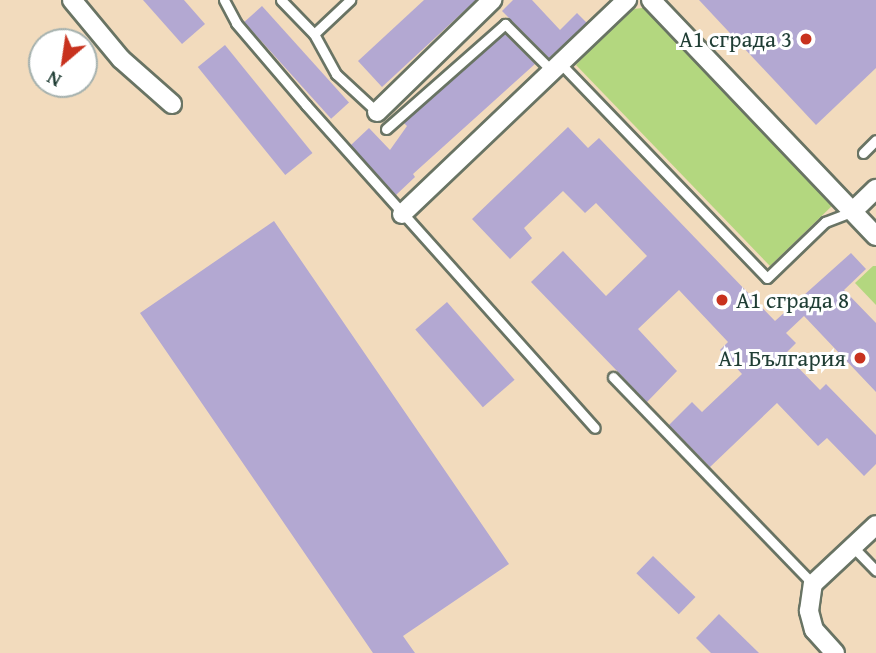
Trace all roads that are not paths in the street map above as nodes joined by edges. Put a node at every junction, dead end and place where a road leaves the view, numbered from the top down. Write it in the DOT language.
graph roads {
  1 [pos="72,0"];
  2 [pos="224,0"];
  3 [pos="281,0"];
  4 [pos="350,0"];
  5 [pos="492,0"];
  6 [pos="627,0"];
  7 [pos="651,0"];
  8 [pos="314,34"];
  9 [pos="556,67"];
  10 [pos="172,104"];
  11 [pos="377,112"];
  12 [pos="386,129"];
  13 [pos="876,140"];
  14 [pos="863,153"];
  15 [pos="876,189"];
  16 [pos="853,211"];
  17 [pos="402,214"];
  18 [pos="876,236"];
  19 [pos="613,377"];
  20 [pos="595,428"];
  21 [pos="876,524"];
  22 [pos="853,547"];
  23 [pos="876,571"];
  24 [pos="813,584"];
  25 [pos="835,653"];
  1 -- 10 [label="street"];
  2 -- 17 [label="lane"];
  3 -- 8 [label="lane"];
  4 -- 8 [label="lane"];
  5 -- 11 [label="street"];
  6 -- 9 [label="street"];
  7 -- 16 [label="street"];
  8 -- 11 [label="lane"];
  9 -- 12 [label="lane"];
  9 -- 16 [label="lane"];
  9 -- 17 [label="street"];
  13 -- 14 [label="lane"];
  15 -- 16 [label="street"];
  16 -- 18 [label="street"];
  17 -- 20 [label="lane"];
  19 -- 24 [label="lane"];
  21 -- 22 [label="street"];
  22 -- 23 [label="lane"];
  22 -- 24 [label="street"];
  24 -- 25 [label="street"];
}
